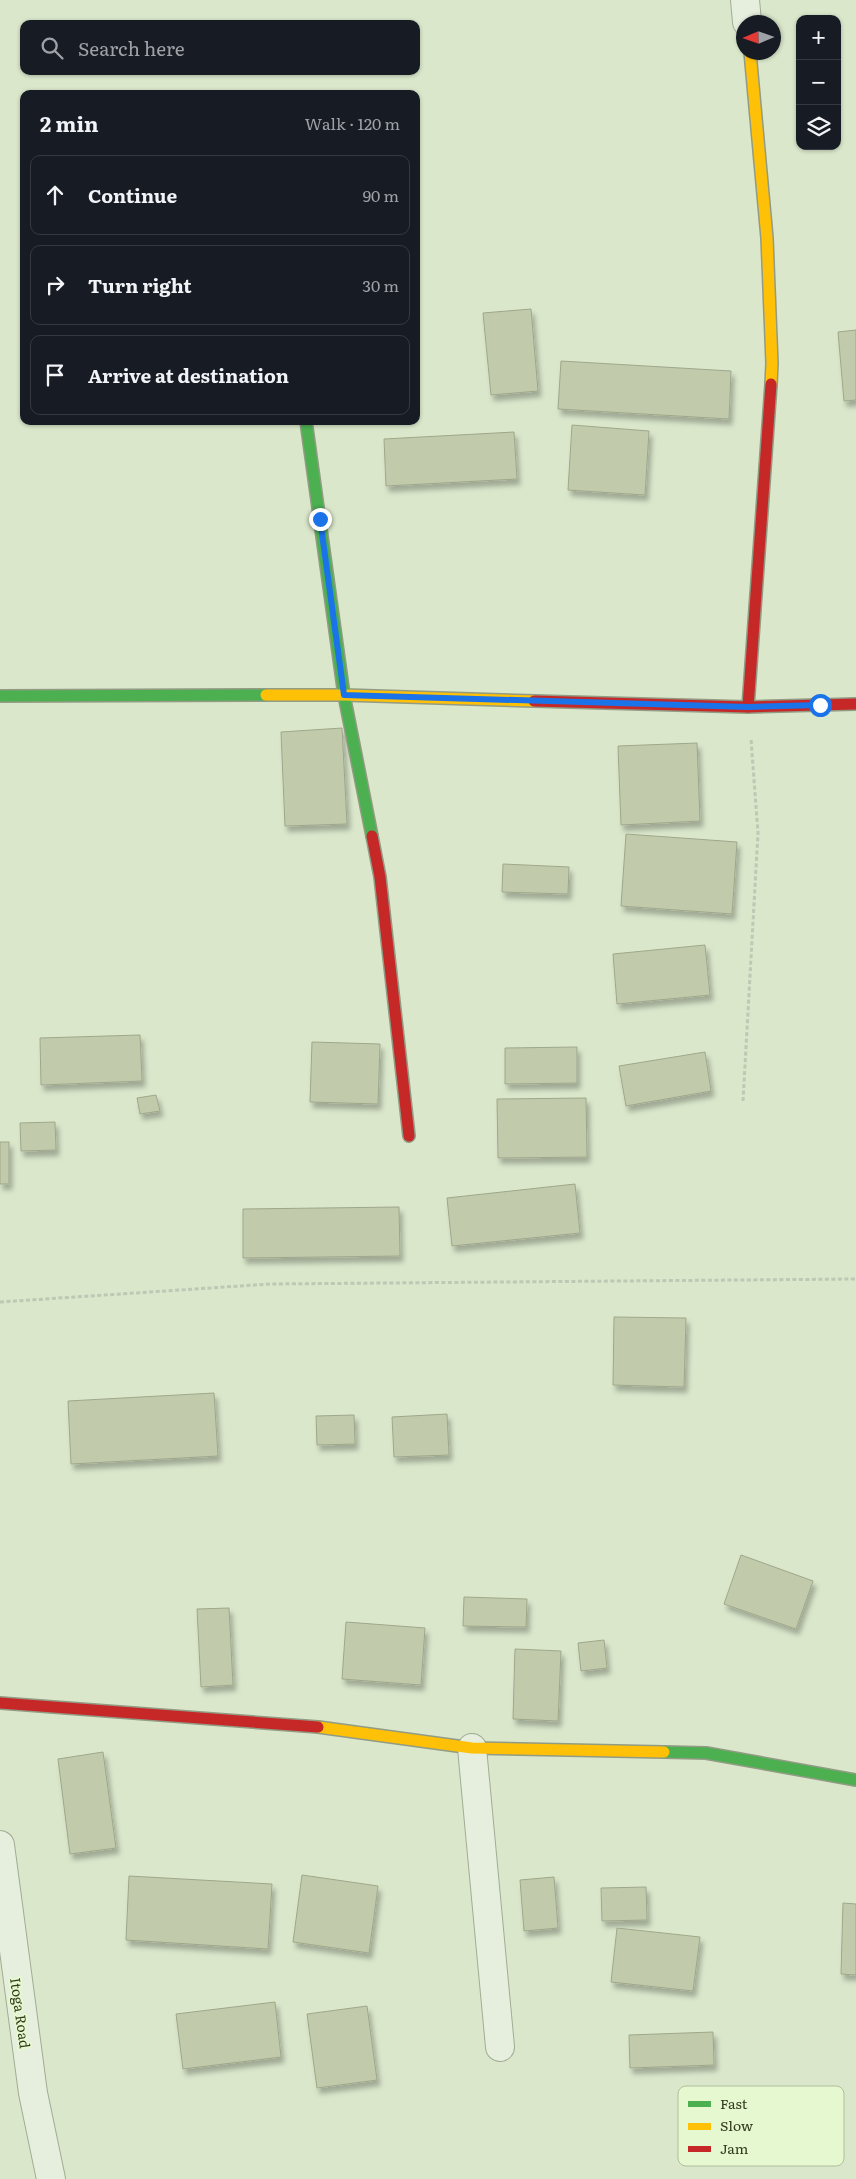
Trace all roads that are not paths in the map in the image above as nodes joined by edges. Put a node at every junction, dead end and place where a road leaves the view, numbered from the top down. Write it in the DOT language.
graph roads {
  1 [pos="745,0"];
  2 [pos="746,15"];
  3 [pos="751,60"];
  4 [pos="307,425"];
  5 [pos="344,695"];
  6 [pos="0,696"];
  7 [pos="856,704"];
  8 [pos="748,707"];
  9 [pos="408,1136"];
  10 [pos="0,1704"];
  11 [pos="472,1748"];
  12 [pos="856,1780"];
  13 [pos="0,1845"];
  14 [pos="7,1966"];
  15 [pos="500,2047"];
  16 [pos="52,2179"];
  1 -- 2 [label="street"];
  3 -- 8 [label="street"];
  4 -- 5 [label="street"];
  5 -- 6 [label="street"];
  5 -- 8 [label="street"];
  5 -- 9 [label="street"];
  7 -- 8 [label="street"];
  10 -- 11 [label="street"];
  11 -- 12 [label="street"];
  11 -- 15 [label="street"];
  13 -- 14 [label="street, Itoga Road"];
  14 -- 16 [label="street, Itoga Road"];
}
